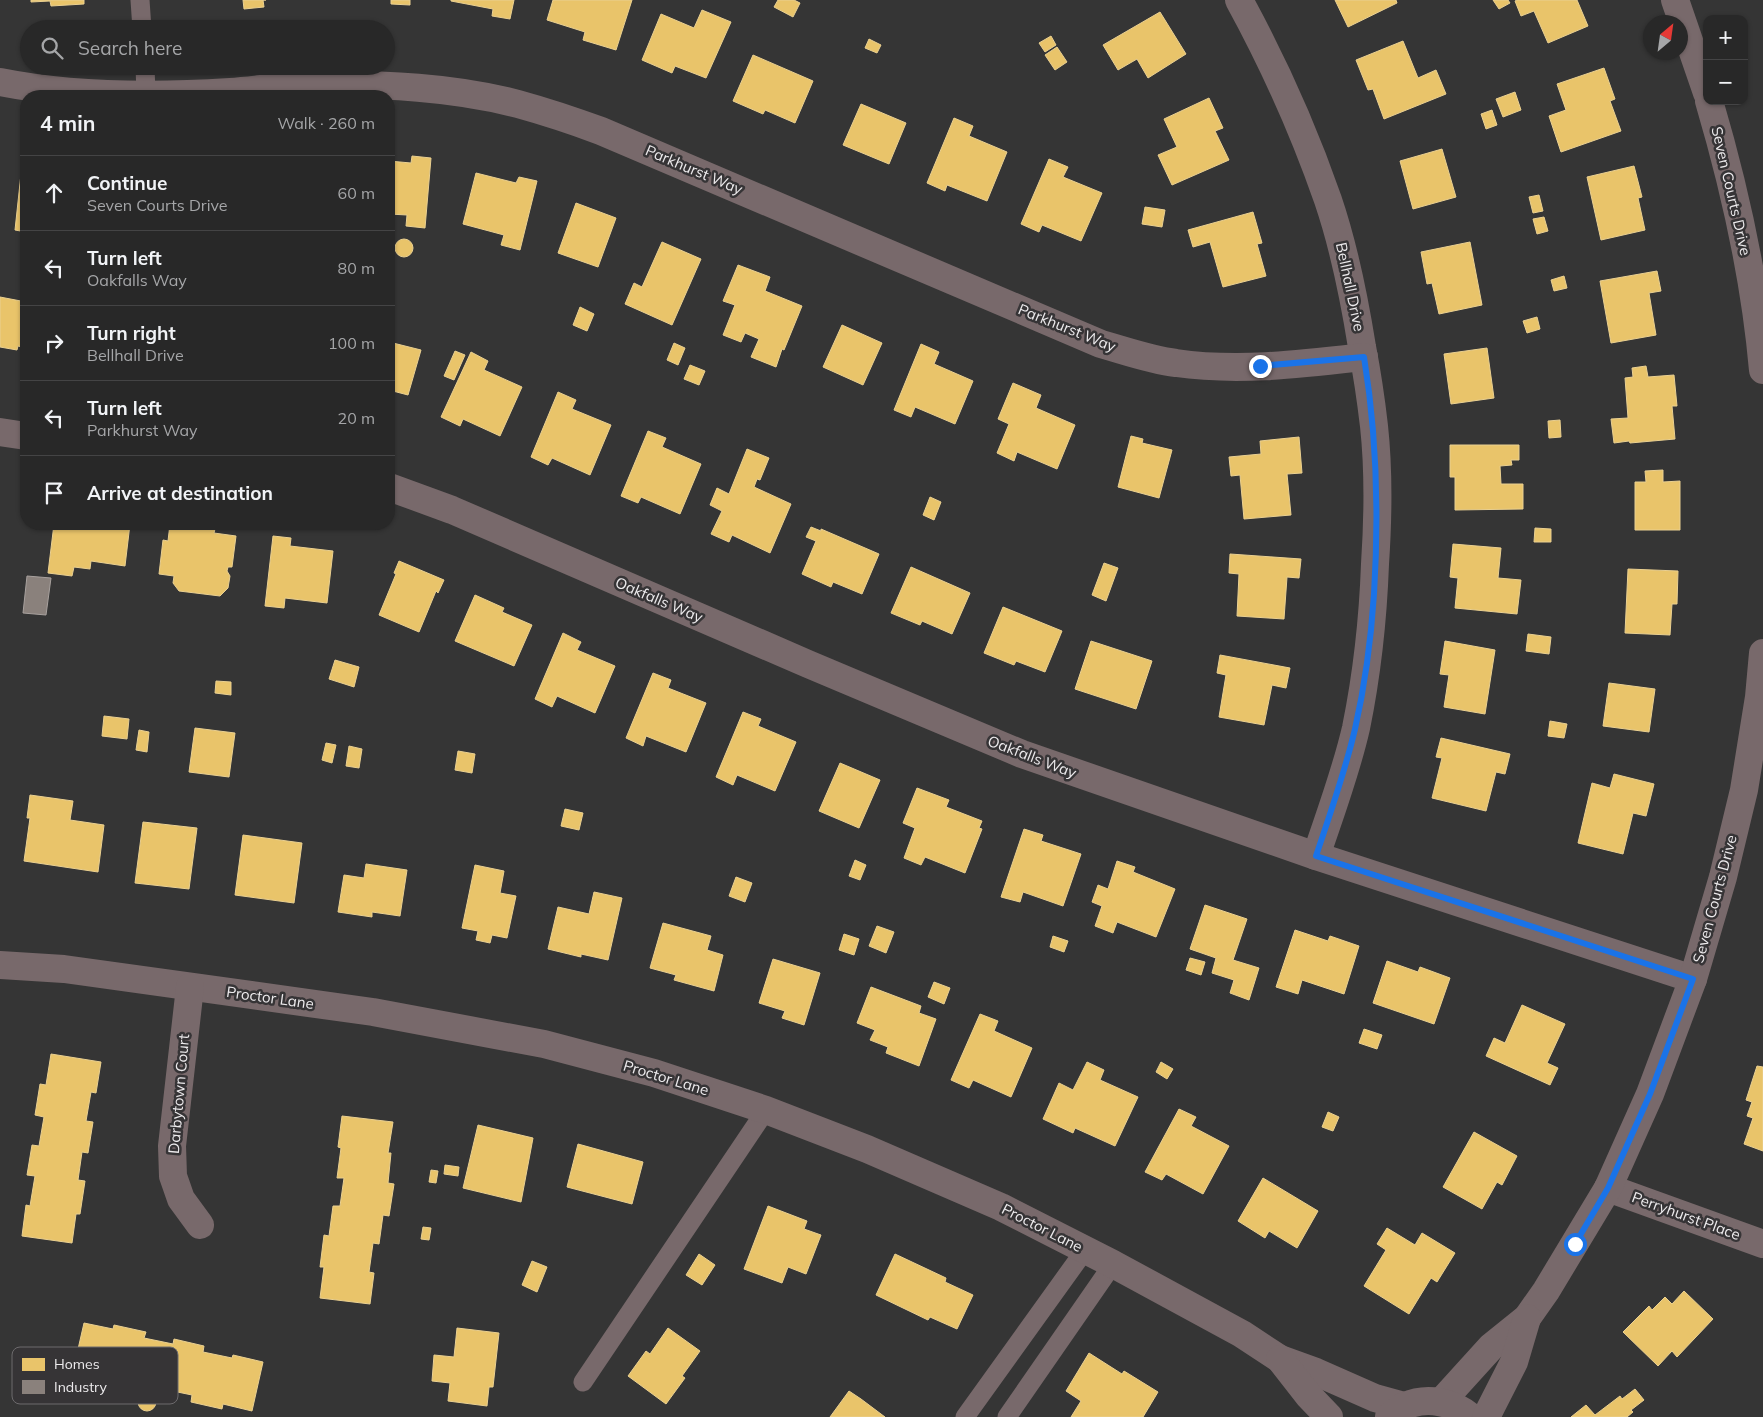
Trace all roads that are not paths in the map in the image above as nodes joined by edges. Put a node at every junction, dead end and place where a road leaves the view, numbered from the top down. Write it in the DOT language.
graph roads {
  1 [pos="140,0"];
  2 [pos="1239,0"];
  3 [pos="1674,0"];
  4 [pos="141,20"];
  5 [pos="145,75"];
  6 [pos="0,82"];
  7 [pos="1703,82"];
  8 [pos="62,90"];
  9 [pos="146,90"];
  10 [pos="254,90"];
  11 [pos="1710,105"];
  12 [pos="1364,357"];
  13 [pos="1763,370"];
  14 [pos="0,432"];
  15 [pos="20,435"];
  16 [pos="395,489"];
  17 [pos="1763,653"];
  18 [pos="1316,856"];
  19 [pos="0,964"];
  20 [pos="1693,979"];
  21 [pos="190,987"];
  22 [pos="766,1110"];
  23 [pos="1608,1188"];
  24 [pos="200,1225"];
  25 [pos="1763,1244"];
  26 [pos="1085,1250"];
  27 [pos="1114,1264"];
  28 [pos="1528,1318"];
  29 [pos="1280,1359"];
  30 [pos="583,1382"];
  31 [pos="1442,1402"];
  32 [pos="1396,1411"];
  33 [pos="965,1417"];
  34 [pos="1007,1417"];
  35 [pos="1329,1417"];
  36 [pos="1471,1417"];
  37 [pos="1486,1417"];
  1 -- 4 [label="lane"];
  2 -- 12 [label="street, Bellhall Drive"];
  3 -- 7 [label="street"];
  5 -- 9 [label="lane"];
  6 -- 8 [label="street, Parkhurst Way"];
  10 -- 12 [label="street, Parkhurst Way"];
  11 -- 13 [label="street, Seven Courts Drive"];
  12 -- 18 [label="street, Bellhall Drive"];
  14 -- 15 [label="street"];
  16 -- 18 [label="street, Oakfalls Way"];
  17 -- 20 [label="street, Seven Courts Drive"];
  18 -- 20 [label="street, Oakfalls Way"];
  19 -- 21 [label="street, Proctor Lane"];
  20 -- 23 [label="street, Seven Courts Drive"];
  21 -- 22 [label="street, Proctor Lane"];
  21 -- 24 [label="street, Darbytown Court"];
  22 -- 26 [label="street, Proctor Lane"];
  22 -- 30 [label="lane"];
  23 -- 25 [label="street, Perryhurst Place"];
  23 -- 28 [label="street, Seven Courts Drive"];
  26 -- 27 [label="street, Proctor Lane"];
  26 -- 33 [label="lane"];
  27 -- 29 [label="street, Proctor Lane"];
  27 -- 34 [label="lane"];
  28 -- 31 [label="street, Seven Courts Drive"];
  28 -- 37 [label="street, Seven Courts Drive"];
  29 -- 32 [label="street, Proctor Lane"];
  29 -- 35 [label="street, Proctor Lane"];
  31 -- 32 [label="street"];
  31 -- 36 [label="street"];
}
